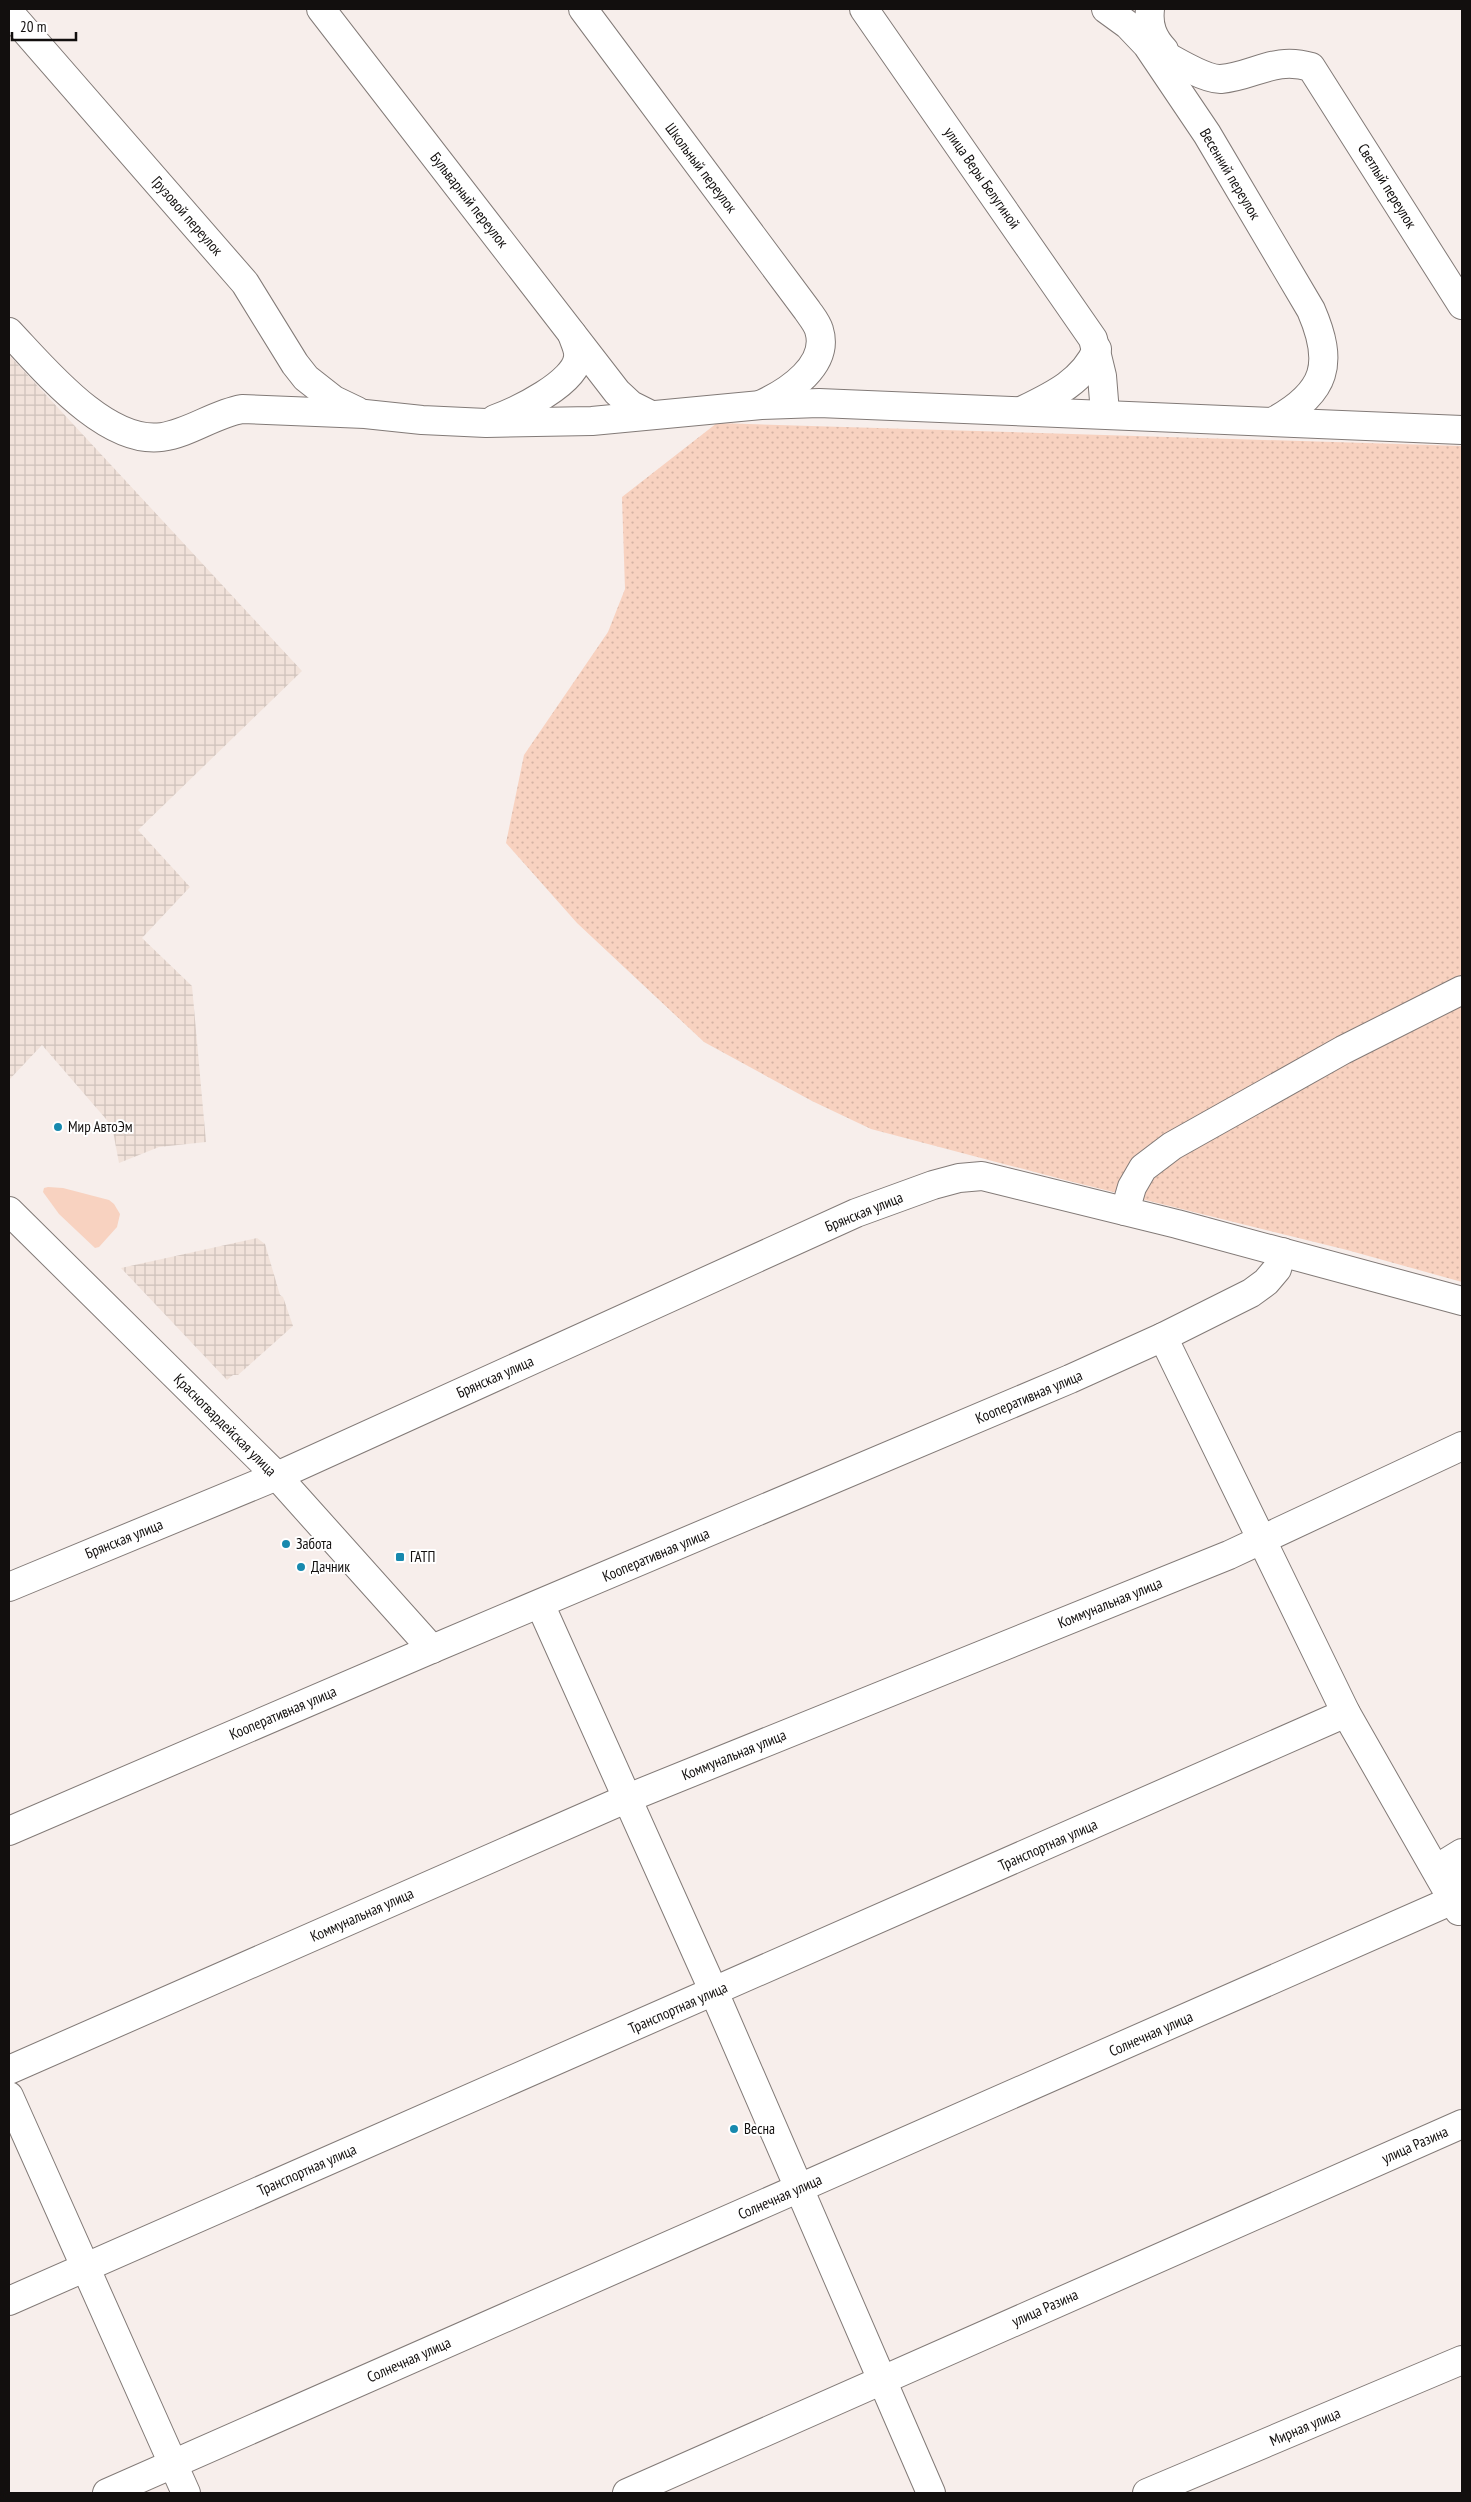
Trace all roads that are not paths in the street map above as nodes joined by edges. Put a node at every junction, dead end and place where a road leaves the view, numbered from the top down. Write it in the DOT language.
graph roads {
  1 [pos="321,9"];
  2 [pos="583,9"];
  3 [pos="864,9"];
  4 [pos="1106,9"];
  5 [pos="1150,9"];
  6 [pos="9,12"];
  7 [pos="1147,45"];
  8 [pos="1173,58"];
  9 [pos="1462,305"];
  10 [pos="9,332"];
  11 [pos="572,334"];
  12 [pos="1097,349"];
  13 [pos="761,405"];
  14 [pos="1020,412"];
  15 [pos="365,414"];
  16 [pos="1105,414"];
  17 [pos="651,415"];
  18 [pos="1274,421"];
  19 [pos="486,423"];
  20 [pos="1461,429"];
  21 [pos="1462,990"];
  22 [pos="9,1211"];
  23 [pos="1125,1211"];
  24 [pos="1282,1252"];
  25 [pos="1462,1301"];
  26 [pos="1163,1338"];
  27 [pos="1462,1446"];
  28 [pos="277,1476"];
  29 [pos="1260,1541"];
  30 [pos="9,1587"];
  31 [pos="540,1604"];
  32 [pos="432,1649"];
  33 [pos="1346,1713"];
  34 [pos="628,1798"];
  35 [pos="9,1831"];
  36 [pos="1462,1853"];
  37 [pos="1436,1869"];
  38 [pos="1459,1897"];
  39 [pos="714,1992"];
  40 [pos="9,2070"];
  41 [pos="9,2096"];
  42 [pos="1462,2124"];
  43 [pos="800,2189"];
  44 [pos="85,2267"];
  45 [pos="9,2301"];
  46 [pos="1462,2360"];
  47 [pos="883,2380"];
  48 [pos="173,2464"];
  49 [pos="107,2493"];
  50 [pos="186,2493"];
  51 [pos="627,2493"];
  52 [pos="931,2493"];
  53 [pos="1147,2493"];
  1 -- 11 [label="street, Бульварный переулок"];
  2 -- 13 [label="street, Школьный переулок"];
  3 -- 12 [label="street, улица Веры Белугиной"];
  4 -- 7 [label="street, Весенний переулок"];
  5 -- 8 [label="street"];
  6 -- 15 [label="street, Грузовой переулок"];
  7 -- 8 [label="street"];
  7 -- 18 [label="street, Весенний переулок"];
  8 -- 9 [label="street, Светлый переулок"];
  10 -- 15 [label="street"];
  11 -- 17 [label="street, Бульварный переулок"];
  11 -- 19 [label="street"];
  12 -- 14 [label="street"];
  12 -- 16 [label="street"];
  13 -- 14 [label="street"];
  13 -- 17 [label="street"];
  14 -- 16 [label="street"];
  15 -- 19 [label="street"];
  16 -- 18 [label="street"];
  17 -- 19 [label="street"];
  18 -- 20 [label="street"];
  21 -- 23 [label="street"];
  22 -- 28 [label="street, Красногвардейская улица"];
  23 -- 24 [label="street, Брянская улица"];
  23 -- 28 [label="street, Брянская улица"];
  24 -- 25 [label="street, Брянская улица"];
  24 -- 26 [label="street, Кооперативная улица"];
  26 -- 29 [label="street"];
  26 -- 31 [label="street, Кооперативная улица"];
  27 -- 29 [label="street, Коммунальная улица"];
  28 -- 30 [label="street, Брянская улица"];
  28 -- 32 [label="street, Красногвардейская улица"];
  29 -- 33 [label="street"];
  29 -- 34 [label="street, Коммунальная улица"];
  31 -- 32 [label="street, Кооперативная улица"];
  31 -- 34 [label="street"];
  32 -- 35 [label="street, Кооперативная улица"];
  33 -- 37 [label="street"];
  33 -- 39 [label="street, Транспортная улица"];
  34 -- 39 [label="street"];
  34 -- 40 [label="street, Коммунальная улица"];
  36 -- 37 [label="street"];
  37 -- 38 [label="street"];
  38 -- 43 [label="street, Солнечная улица"];
  39 -- 43 [label="street"];
  39 -- 44 [label="street, Транспортная улица"];
  41 -- 44 [label="street"];
  42 -- 47 [label="street, улица Разина"];
  43 -- 47 [label="street"];
  43 -- 48 [label="street, Солнечная улица"];
  44 -- 45 [label="street, Транспортная улица"];
  44 -- 48 [label="street"];
  46 -- 53 [label="street, Мирная улица"];
  47 -- 51 [label="street, улица Разина"];
  47 -- 52 [label="street"];
  48 -- 49 [label="street, Солнечная улица"];
  48 -- 50 [label="street"];
}
